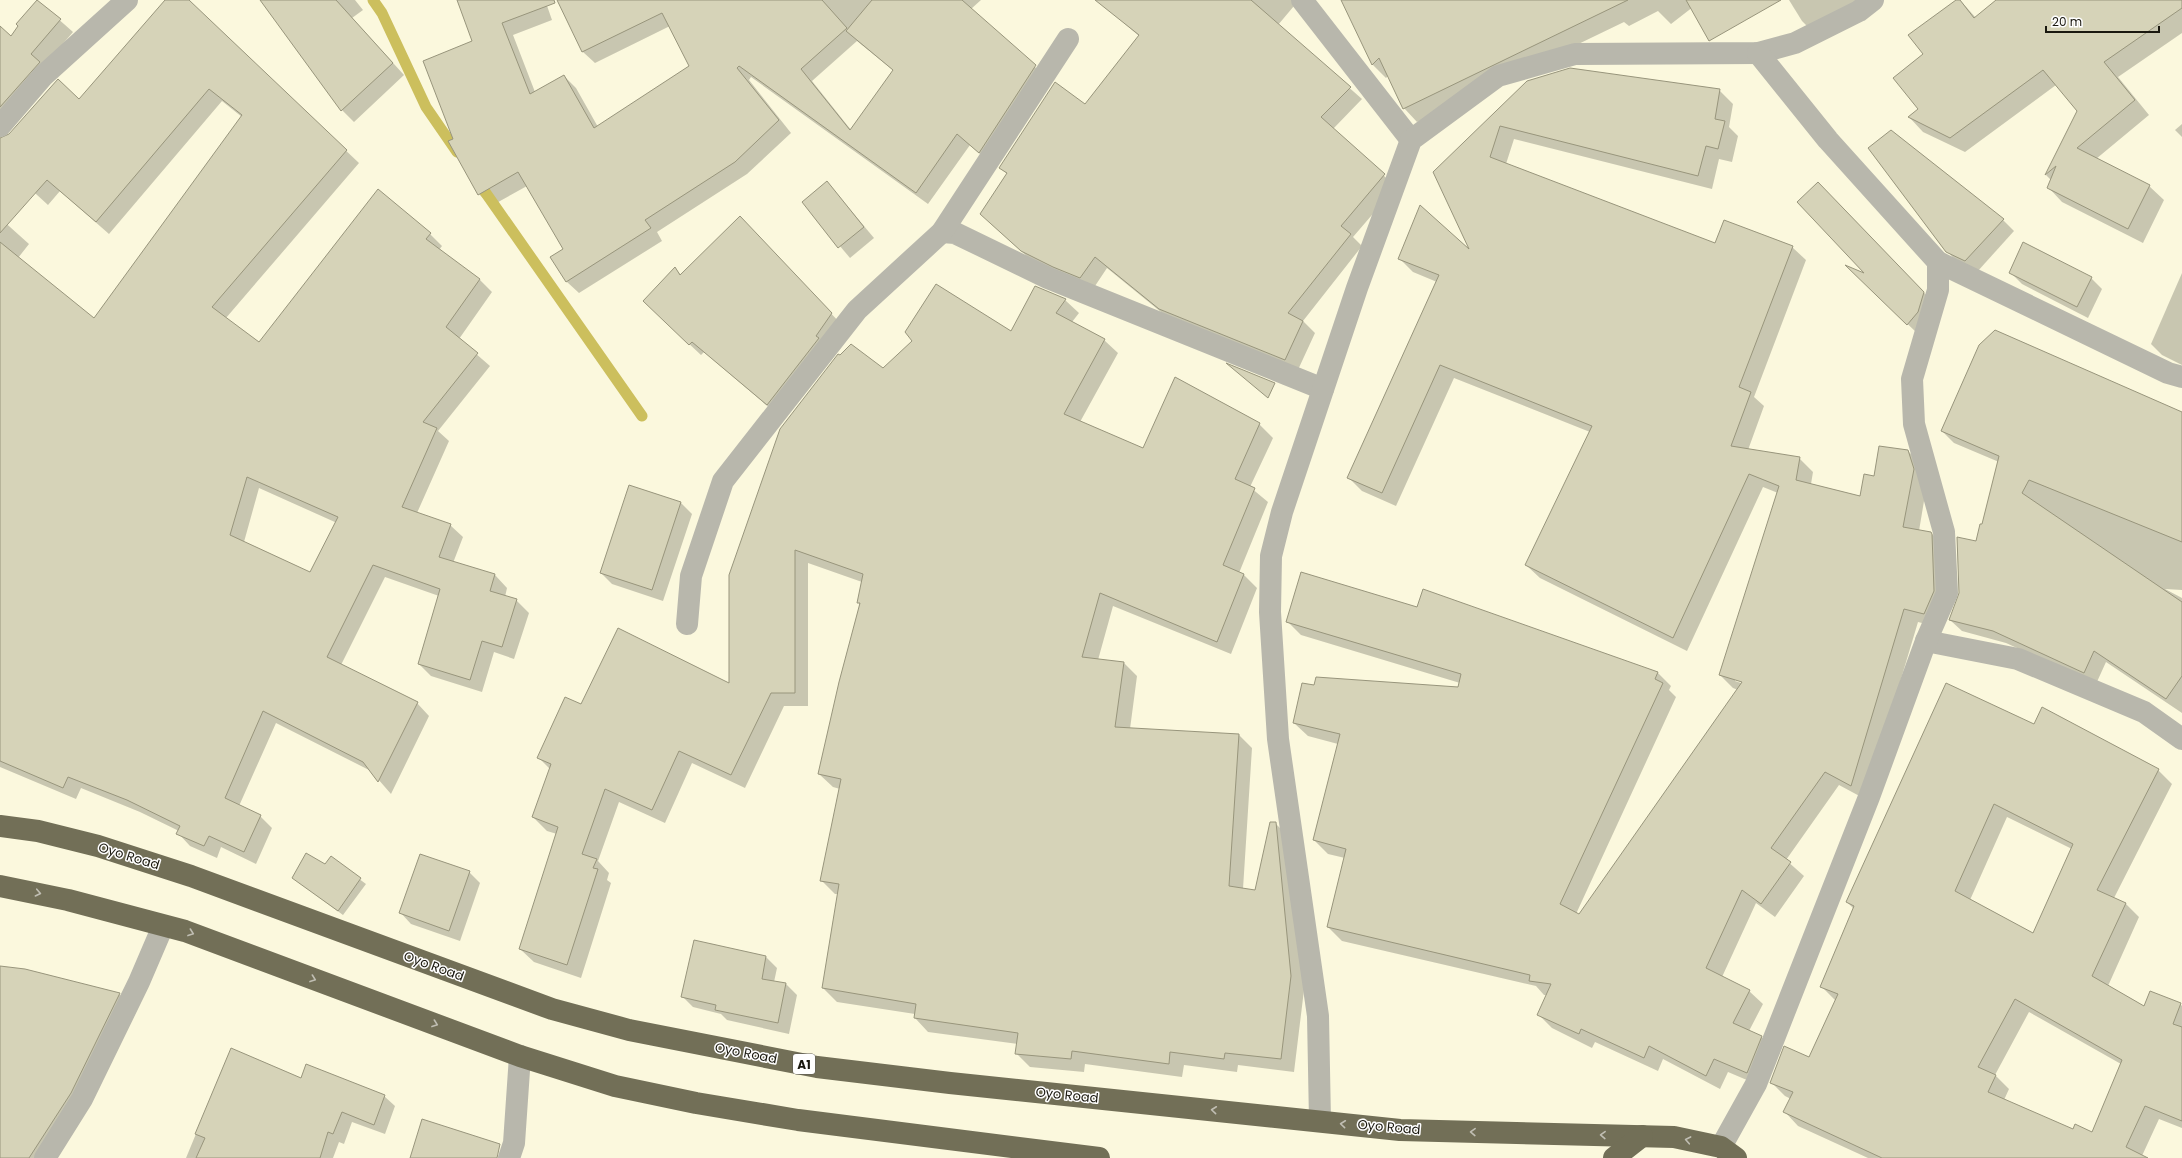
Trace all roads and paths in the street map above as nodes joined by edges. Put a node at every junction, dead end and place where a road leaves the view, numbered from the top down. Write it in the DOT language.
graph roads {
  1 [pos="127,0"];
  2 [pos="1302,0"];
  3 [pos="1873,0"];
  4 [pos="1068,39"];
  5 [pos="1758,53"];
  6 [pos="0,126"];
  7 [pos="1411,140"];
  8 [pos="942,232"];
  9 [pos="1938,262"];
  10 [pos="2182,377"];
  11 [pos="1324,389"];
  12 [pos="687,624"];
  13 [pos="1926,641"];
  14 [pos="2182,739"];
  15 [pos="0,826"];
  16 [pos="0,886"];
  17 [pos="163,926"];
  18 [pos="520,1056"];
  19 [pos="1320,1121"];
  20 [pos="1642,1136"];
  21 [pos="1729,1152"];
  22 [pos="45,1158"];
  23 [pos="509,1158"];
  24 [pos="1099,1158"];
  25 [pos="1614,1158"];
  1 -- 6 [label="street"];
  2 -- 7 [label="street"];
  3 -- 5 [label="street"];
  4 -- 8 [label="street"];
  5 -- 7 [label="street"];
  5 -- 9 [label="street"];
  7 -- 11 [label="street"];
  8 -- 11 [label="street"];
  8 -- 12 [label="street"];
  9 -- 10 [label="street"];
  9 -- 13 [label="street"];
  11 -- 19 [label="street"];
  13 -- 14 [label="street"];
  13 -- 21 [label="street"];
  19 -- 15 [label="highway, Oyo Road / A1, one-way"];
  16 -- 17 [label="highway, one-way"];
  17 -- 18 [label="highway, one-way"];
  17 -- 22 [label="street"];
  18 -- 23 [label="street"];
  18 -- 24 [label="highway"];
  20 -- 19 [label="highway, Oyo Road / A1, one-way"];
  21 -- 20 [label="highway, Oyo Road, one-way"];
  20 -- 25 [label="highway"];
}
